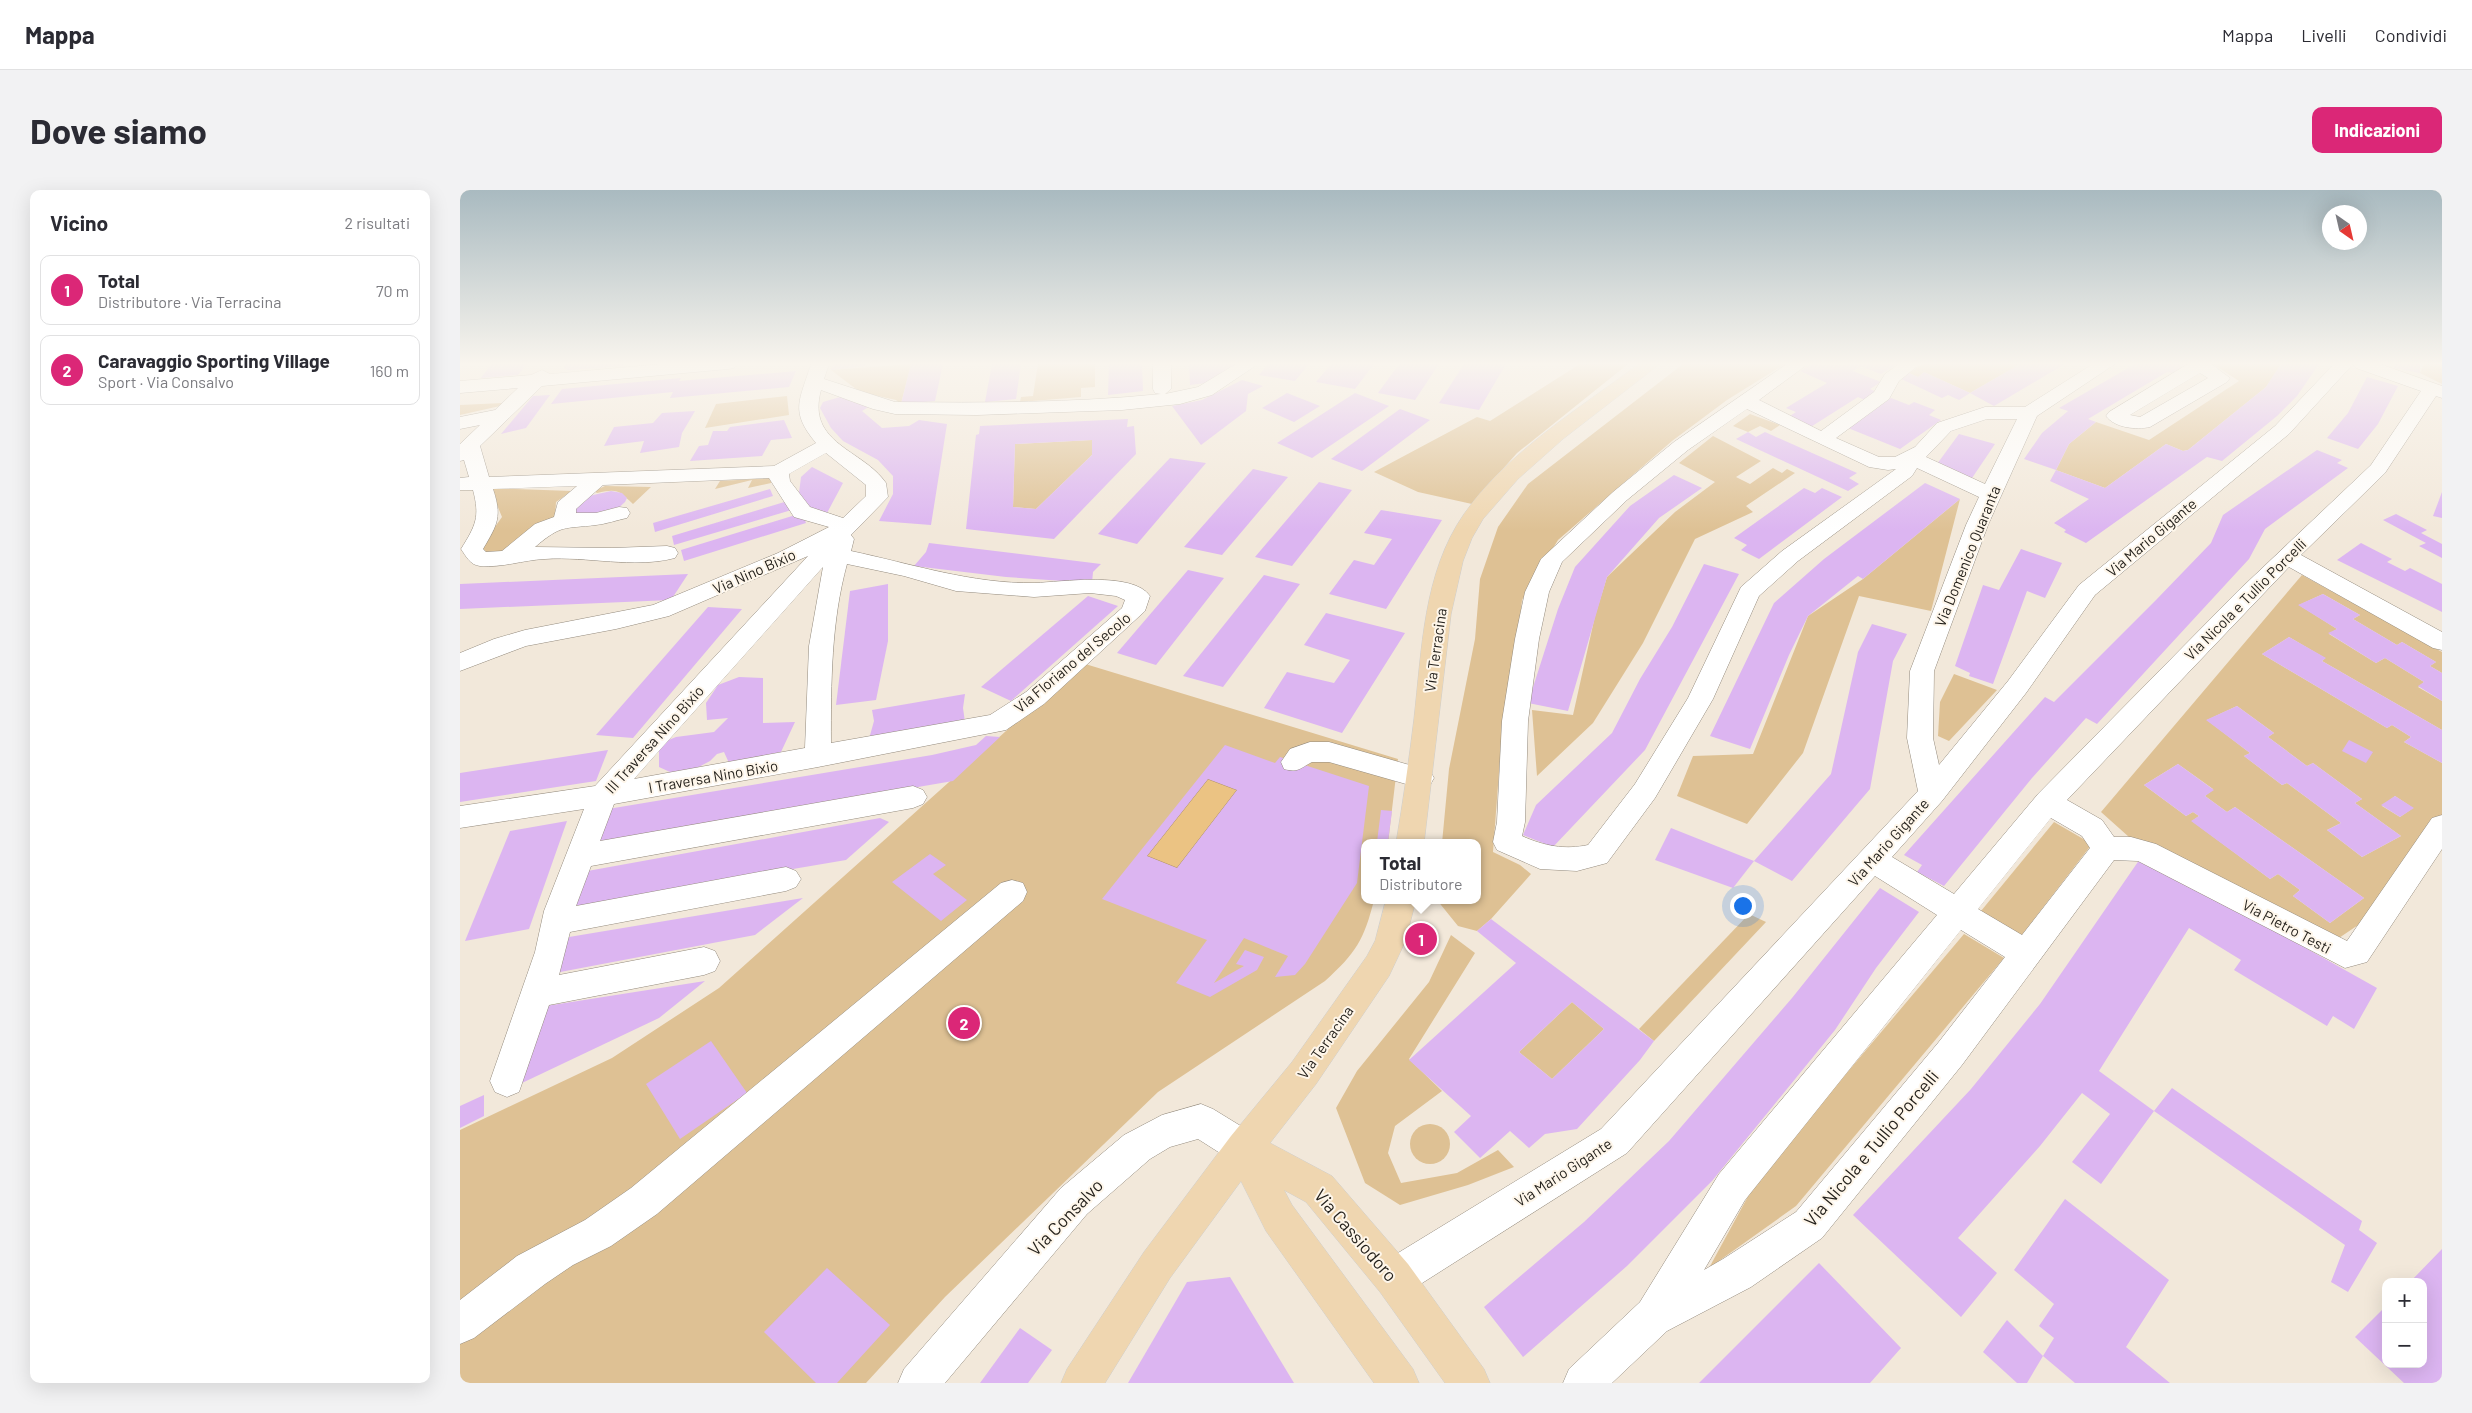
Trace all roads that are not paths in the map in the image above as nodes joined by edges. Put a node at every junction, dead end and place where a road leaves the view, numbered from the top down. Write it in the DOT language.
graph roads {
  1 [pos="476,420"];
  2 [pos="497,420"];
  3 [pos="809,420"];
  4 [pos="1578,420"];
  5 [pos="1721,420"];
  6 [pos="1783,420"];
  7 [pos="1849,420"];
  8 [pos="1967,420"];
  9 [pos="2026,420"];
  10 [pos="2124,420"];
  11 [pos="2147,420"];
  12 [pos="2292,420"];
  13 [pos="2417,420"];
  14 [pos="460,423"];
  15 [pos="1822,439"];
  16 [pos="829,444"];
  17 [pos="465,450"];
  18 [pos="1910,457"];
  19 [pos="779,476"];
  20 [pos="597,480"];
  21 [pos="470,484"];
  22 [pos="1991,495"];
  23 [pos="618,513"];
  24 [pos="564,520"];
  25 [pos="848,526"];
  26 [pos="667,553"];
  27 [pos="838,555"];
  28 [pos="2287,557"];
  29 [pos="507,558"];
  30 [pos="2442,642"];
  31 [pos="460,663"];
  32 [pos="818,757"];
  33 [pos="1294,762"];
  34 [pos="1420,778"];
  35 [pos="1932,794"];
  36 [pos="603,795"];
  37 [pos="912,797"];
  38 [pos="2048,802"];
  39 [pos="460,817"];
  40 [pos="2442,826"];
  41 [pos="1411,839"];
  42 [pos="2106,849"];
  43 [pos="580,856"];
  44 [pos="1873,860"];
  45 [pos="786,879"];
  46 [pos="1012,892"];
  47 [pos="1400,904"];
  48 [pos="1957,912"];
  49 [pos="557,922"];
  50 [pos="2026,954"];
  51 [pos="704,961"];
  52 [pos="538,993"];
  53 [pos="507,1081"];
  54 [pos="1244,1148"];
  55 [pos="1394,1278"];
  56 [pos="1654,1316"];
  57 [pos="460,1324"];
  58 [pos="918,1383"];
  59 [pos="1081,1383"];
  60 [pos="1399,1383"];
  61 [pos="1470,1383"];
  62 [pos="1583,1383"];
  1 -- 14 [label="street"];
  2 -- 17 [label="street"];
  3 -- 16 [label="street, Via Nino Bixio"];
  4 -- 34 [label="main road, Via Terracina"];
  5 -- 18 [label="street"];
  6 -- 15 [label="street"];
  7 -- 15 [label="street"];
  8 -- 18 [label="street"];
  9 -- 22 [label="street, Via Domenico Quaranta"];
  10 -- 11 [label="street"];
  12 -- 35 [label="street, Via Mario Gigante"];
  13 -- 28 [label="street, Via Nicola e Tullio Porcelli"];
  15 -- 18 [label="street"];
  16 -- 19 [label="street"];
  16 -- 25 [label="street, Via Nino Bixio"];
  17 -- 21 [label="street"];
  18 -- 22 [label="street"];
  19 -- 20 [label="street"];
  19 -- 25 [label="street"];
  20 -- 21 [label="street"];
  20 -- 24 [label="street"];
  21 -- 29 [label="street"];
  22 -- 35 [label="street, Via Domenico Quaranta"];
  23 -- 24 [label="street"];
  24 -- 29 [label="street"];
  25 -- 27 [label="street"];
  25 -- 31 [label="street, Via Nino Bixio"];
  25 -- 36 [label="street, III Traversa Nino Bixio"];
  26 -- 29 [label="street"];
  27 -- 32 [label="street"];
  27 -- 32 [label="street, Via Floriano del Secolo"];
  28 -- 30 [label="street"];
  28 -- 38 [label="street, Via Nicola e Tullio Porcelli"];
  32 -- 36 [label="street, I Traversa Nino Bixio"];
  33 -- 34 [label="street"];
  34 -- 41 [label="main road, Via Terracina"];
  35 -- 44 [label="street, Via Mario Gigante"];
  36 -- 39 [label="street, I Traversa Nino Bixio"];
  36 -- 43 [label="street, III Traversa Nino Bixio"];
  37 -- 43 [label="street"];
  38 -- 42 [label="street"];
  38 -- 48 [label="street, Via Nicola e Tullio Porcelli"];
  40 -- 42 [label="street, Via Pietro Testi"];
  42 -- 50 [label="street, Via Nicola e Tullio Porcelli"];
  43 -- 49 [label="street, III Traversa Nino Bixio"];
  44 -- 48 [label="street"];
  44 -- 55 [label="street, Via Mario Gigante"];
  45 -- 49 [label="street"];
  46 -- 57 [label="street"];
  47 -- 54 [label="main road, Via Terracina"];
  48 -- 50 [label="street"];
  48 -- 56 [label="street, Via Nicola e Tullio Porcelli"];
  49 -- 52 [label="street, III Traversa Nino Bixio"];
  50 -- 56 [label="street, Via Nicola e Tullio Porcelli"];
  51 -- 52 [label="street"];
  52 -- 53 [label="street, III Traversa Nino Bixio"];
  54 -- 55 [label="main road, Via Cassiodoro"];
  54 -- 58 [label="street, Via Consalvo"];
  54 -- 59 [label="main road, Via Terracina"];
  54 -- 60 [label="main road"];
  55 -- 61 [label="main road, Via Cassiodoro"];
  56 -- 62 [label="street, Via Nicola e Tullio Porcelli"];
}
